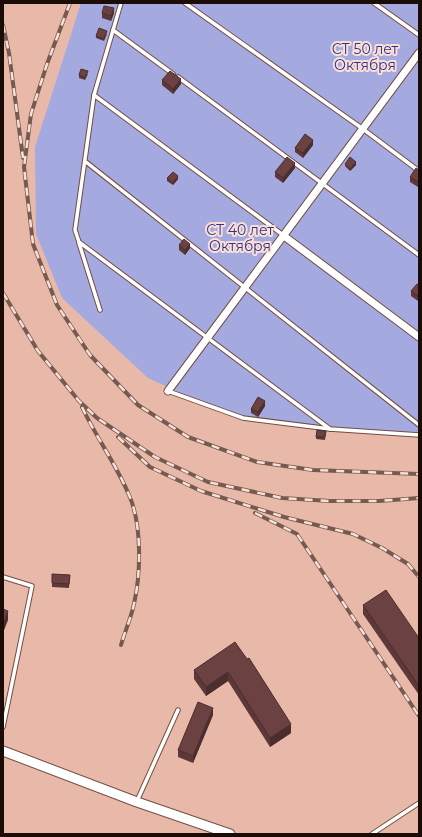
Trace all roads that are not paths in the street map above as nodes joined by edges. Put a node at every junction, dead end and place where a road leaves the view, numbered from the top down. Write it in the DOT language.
graph roads {
  1 [pos="121,3"];
  2 [pos="185,3"];
  3 [pos="374,3"];
  4 [pos="112,30"];
  5 [pos="419,35"];
  6 [pos="419,53"];
  7 [pos="94,95"];
  8 [pos="363,129"];
  9 [pos="86,162"];
  10 [pos="419,171"];
  11 [pos="323,183"];
  12 [pos="284,236"];
  13 [pos="78,242"];
  14 [pos="419,254"];
  15 [pos="246,287"];
  16 [pos="100,310"];
  17 [pos="419,337"];
  18 [pos="208,338"];
  19 [pos="168,391"];
  20 [pos="419,425"];
  21 [pos="330,429"];
  22 [pos="419,435"];
  23 [pos="3,577"];
  24 [pos="178,710"];
  25 [pos="3,727"];
  26 [pos="3,752"];
  27 [pos="137,802"];
  28 [pos="419,804"];
  29 [pos="228,833"];
  30 [pos="372,834"];
  1 -- 4 [label="lane"];
  2 -- 8 [label="lane"];
  3 -- 5 [label="lane"];
  4 -- 7 [label="lane"];
  4 -- 11 [label="lane"];
  6 -- 8 [label="street"];
  7 -- 9 [label="lane"];
  7 -- 12 [label="lane"];
  8 -- 10 [label="lane"];
  8 -- 11 [label="street"];
  9 -- 13 [label="lane"];
  9 -- 15 [label="lane"];
  11 -- 12 [label="street"];
  11 -- 14 [label="lane"];
  12 -- 15 [label="street"];
  12 -- 17 [label="street"];
  13 -- 16 [label="lane"];
  13 -- 18 [label="lane"];
  15 -- 18 [label="street"];
  15 -- 20 [label="lane"];
  18 -- 19 [label="street"];
  18 -- 21 [label="lane"];
  19 -- 21 [label="lane"];
  21 -- 22 [label="lane"];
  23 -- 25 [label="lane"];
  24 -- 27 [label="lane"];
  26 -- 27 [label="street"];
  27 -- 29 [label="street"];
  28 -- 30 [label="lane"];
}
